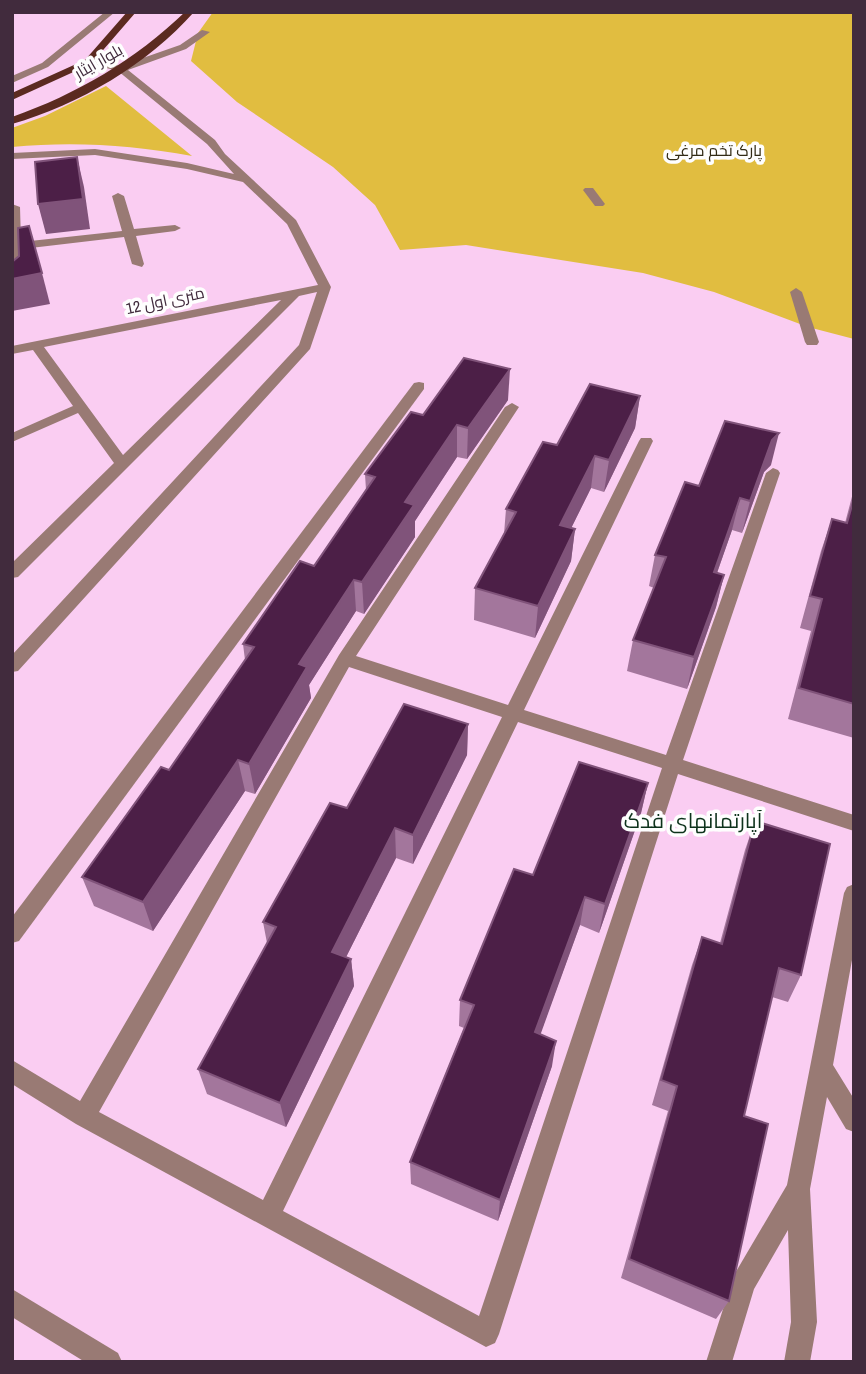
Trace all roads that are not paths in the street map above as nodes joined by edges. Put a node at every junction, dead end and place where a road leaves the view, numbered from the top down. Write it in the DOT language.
graph roads {
  1 [pos="111,12"];
  2 [pos="132,12"];
  3 [pos="190,12"];
  4 [pos="205,32"];
  5 [pos="88,62"];
  6 [pos="121,69"];
  7 [pos="12,80"];
  8 [pos="12,97"];
  9 [pos="12,121"];
  10 [pos="12,156"];
  11 [pos="250,181"];
  12 [pos="589,190"];
  13 [pos="118,196"];
  14 [pos="600,204"];
  15 [pos="14,207"];
  16 [pos="175,228"];
  17 [pos="129,233"];
  18 [pos="14,247"];
  19 [pos="138,264"];
  20 [pos="18,274"];
  21 [pos="325,287"];
  22 [pos="296,291"];
  23 [pos="796,292"];
  24 [pos="812,342"];
  25 [pos="36,345"];
  26 [pos="12,350"];
  27 [pos="419,386"];
  28 [pos="81,407"];
  29 [pos="512,407"];
  30 [pos="12,438"];
  31 [pos="646,441"];
  32 [pos="122,464"];
  33 [pos="774,473"];
  34 [pos="12,573"];
  35 [pos="345,659"];
  36 [pos="12,666"];
  37 [pos="511,712"];
  38 [pos="672,765"];
  39 [pos="854,823"];
  40 [pos="854,893"];
  41 [pos="12,934"];
  42 [pos="821,1066"];
  43 [pos="12,1071"];
  44 [pos="84,1116"];
  45 [pos="854,1121"];
  46 [pos="798,1189"];
  47 [pos="269,1214"];
  48 [pos="12,1302"];
  49 [pos="109,1362"];
  50 [pos="719,1362"];
  51 [pos="797,1362"];
  1 -- 7 [label="street"];
  2 -- 5 [label="main road, بلوار ایثار"];
  3 -- 6 [label="main road, بلوار ایثار"];
  4 -- 6 [label="street"];
  5 -- 6 [label="street"];
  5 -- 8 [label="main road, بلوار ایثار"];
  6 -- 9 [label="main road, بلوار ایثار"];
  6 -- 11 [label="street"];
  10 -- 11 [label="street"];
  11 -- 21 [label="street"];
  12 -- 14 [label="street"];
  13 -- 17 [label="street"];
  15 -- 18 [label="street"];
  16 -- 17 [label="street"];
  17 -- 18 [label="street"];
  17 -- 19 [label="street"];
  18 -- 20 [label="street"];
  21 -- 22 [label="street, 12 متری اول"];
  21 -- 36 [label="street"];
  22 -- 25 [label="street, 12 متری اول"];
  22 -- 32 [label="street"];
  23 -- 24 [label="street"];
  25 -- 26 [label="street, 12 متری اول"];
  25 -- 28 [label="street"];
  27 -- 41 [label="street"];
  28 -- 30 [label="street"];
  28 -- 32 [label="street"];
  29 -- 35 [label="street"];
  31 -- 37 [label="street"];
  32 -- 34 [label="street"];
  33 -- 38 [label="street"];
  35 -- 37 [label="street"];
  35 -- 44 [label="street"];
  37 -- 38 [label="street"];
  37 -- 47 [label="street"];
  38 -- 39 [label="street"];
  38 -- 47 [label="street"];
  40 -- 42 [label="street"];
  42 -- 45 [label="street"];
  42 -- 46 [label="street"];
  43 -- 44 [label="street"];
  44 -- 47 [label="street"];
  46 -- 50 [label="street"];
  46 -- 51 [label="street"];
  48 -- 49 [label="street"];
}
